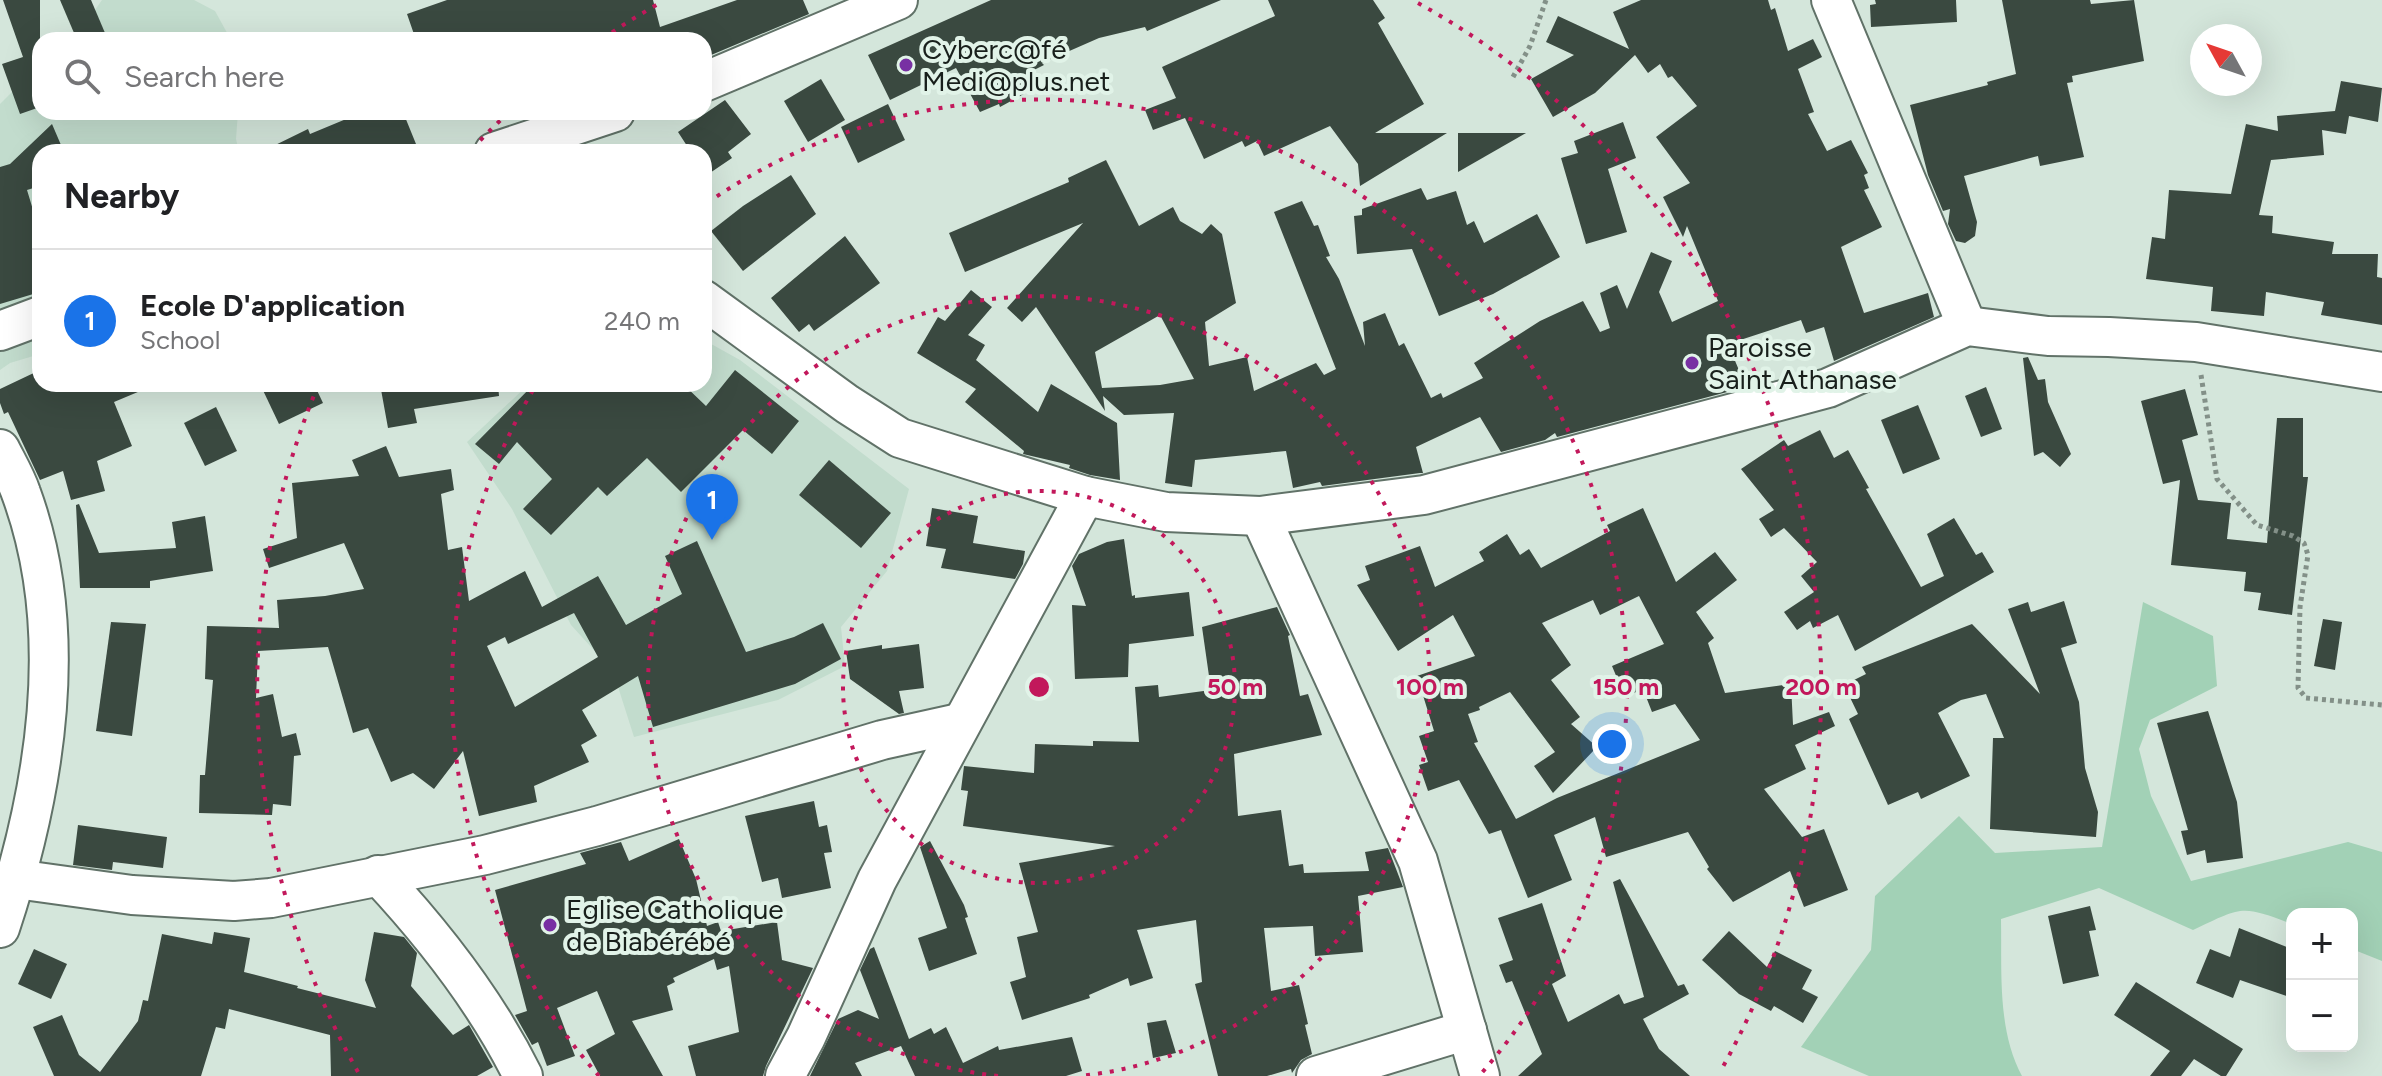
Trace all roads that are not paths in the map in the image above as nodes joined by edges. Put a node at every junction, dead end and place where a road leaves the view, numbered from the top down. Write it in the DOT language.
graph roads {
  1 [pos="898,0"];
  2 [pos="1831,0"];
  3 [pos="712,79"];
  4 [pos="592,120"];
  5 [pos="521,144"];
  6 [pos="712,306"];
  7 [pos="32,319"];
  8 [pos="1967,326"];
  9 [pos="0,331"];
  10 [pos="2382,372"];
  11 [pos="0,449"];
  12 [pos="1085,496"];
  13 [pos="1260,516"];
  14 [pos="959,723"];
  15 [pos="378,875"];
  16 [pos="16,879"];
  17 [pos="0,928"];
  18 [pos="1467,1030"];
  19 [pos="523,1076"];
  20 [pos="785,1076"];
  21 [pos="1316,1076"];
  22 [pos="1480,1076"];
  1 -- 3 [label="street"];
  2 -- 8 [label="street"];
  4 -- 5 [label="street"];
  6 -- 12 [label="street"];
  7 -- 9 [label="street"];
  8 -- 10 [label="street"];
  8 -- 13 [label="street"];
  11 -- 16 [label="street"];
  12 -- 13 [label="street"];
  12 -- 14 [label="street"];
  13 -- 18 [label="street"];
  14 -- 15 [label="street"];
  14 -- 20 [label="street"];
  15 -- 16 [label="street"];
  15 -- 19 [label="street"];
  16 -- 17 [label="street"];
  18 -- 21 [label="street"];
  18 -- 22 [label="street"];
}
